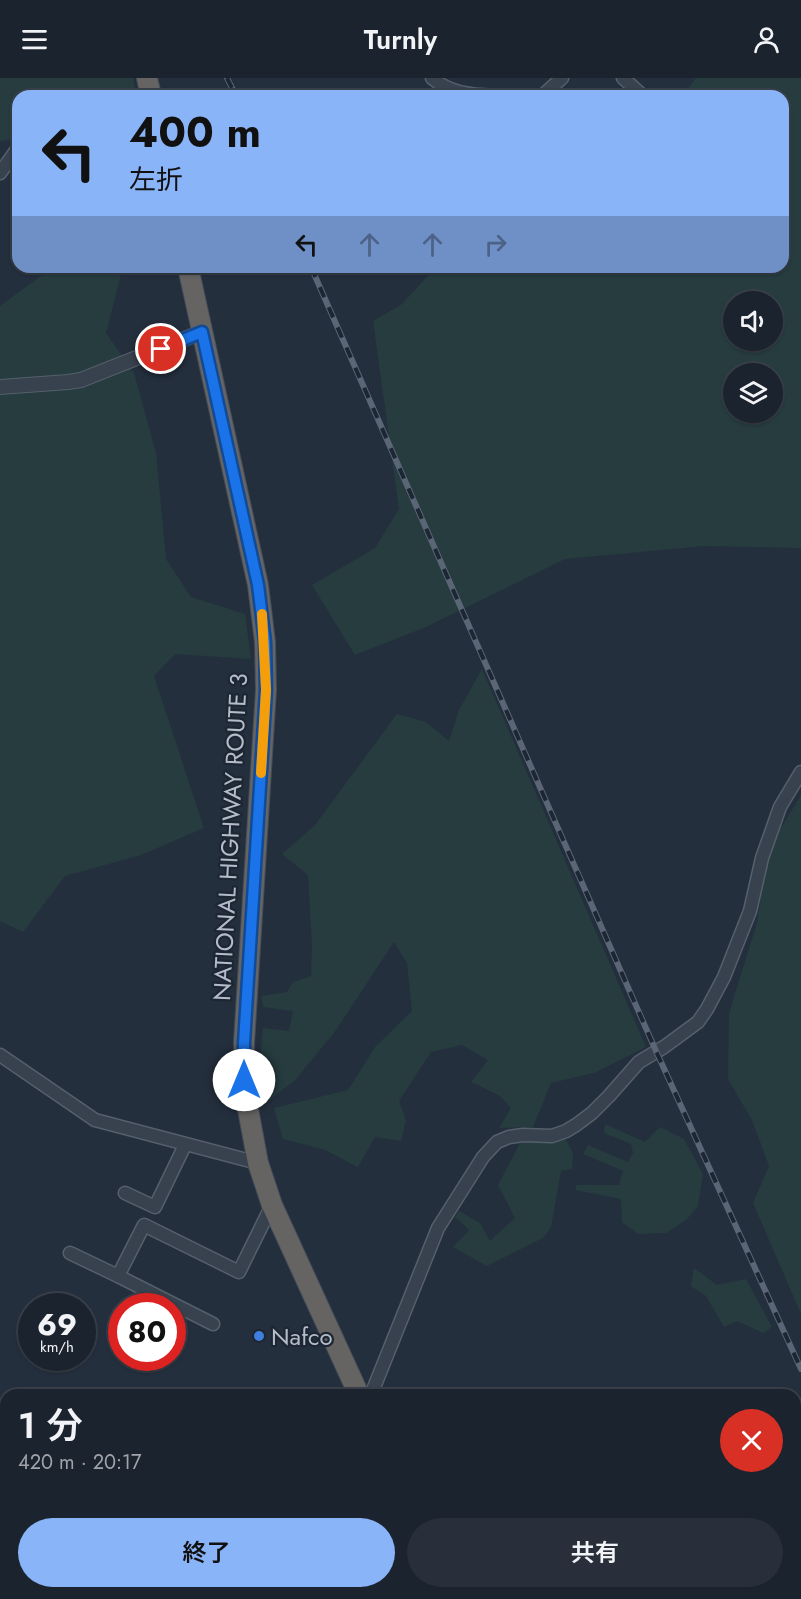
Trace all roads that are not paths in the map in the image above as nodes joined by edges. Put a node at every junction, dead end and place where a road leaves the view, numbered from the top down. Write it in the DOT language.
graph roads {
  1 [pos="432,78"];
  2 [pos="562,78"];
  3 [pos="452,90"];
  4 [pos="549,90"];
  5 [pos="12,156"];
  6 [pos="0,173"];
  7 [pos="189,273"];
  8 [pos="202,332"];
  9 [pos="0,387"];
  10 [pos="801,772"];
  11 [pos="0,1055"];
  12 [pos="185,1144"];
  13 [pos="258,1163"];
  14 [pos="125,1193"];
  15 [pos="272,1205"];
  16 [pos="70,1253"];
  17 [pos="118,1276"];
  18 [pos="213,1324"];
  19 [pos="356,1389"];
  20 [pos="372,1389"];
  1 -- 3 [label="street"];
  2 -- 4 [label="street"];
  5 -- 6 [label="street"];
  7 -- 8 [label="highway, NATIONAL HIGHWAY ROUTE 3"];
  8 -- 9 [label="street"];
  8 -- 13 [label="highway, NATIONAL HIGHWAY ROUTE 3"];
  10 -- 20 [label="street"];
  11 -- 12 [label="street"];
  12 -- 13 [label="street"];
  12 -- 14 [label="street"];
  13 -- 15 [label="highway, NATIONAL HIGHWAY ROUTE 3"];
  15 -- 17 [label="street"];
  15 -- 19 [label="highway, NATIONAL HIGHWAY ROUTE 3"];
  16 -- 17 [label="street"];
  17 -- 18 [label="street"];
}
